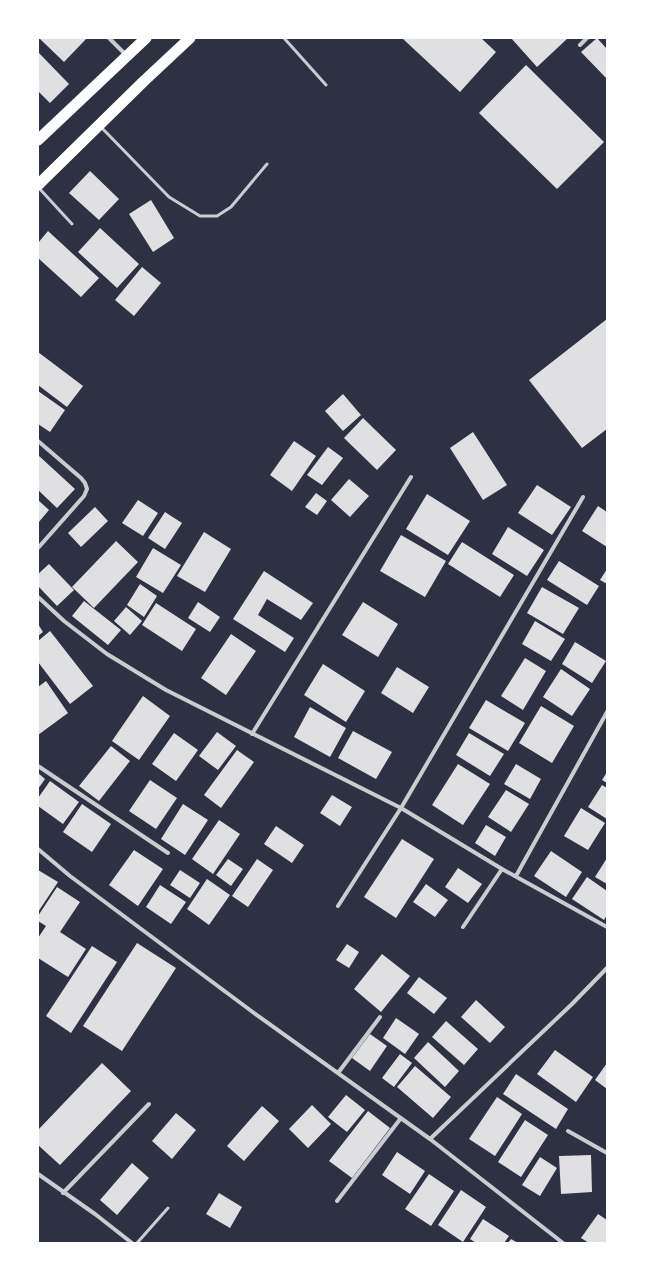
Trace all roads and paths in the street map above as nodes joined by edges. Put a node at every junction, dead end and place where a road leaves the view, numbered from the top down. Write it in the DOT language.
graph roads {
  1 [pos="110,38"];
  2 [pos="146,38"];
  3 [pos="190,38"];
  4 [pos="284,38"];
  5 [pos="587,38"];
  6 [pos="580,45"];
  7 [pos="127,56"];
  8 [pos="326,86"];
  9 [pos="99,125"];
  10 [pos="38,140"];
  11 [pos="267,164"];
  12 [pos="38,186"];
  13 [pos="72,224"];
  14 [pos="38,441"];
  15 [pos="411,477"];
  16 [pos="583,497"];
  17 [pos="38,548"];
  18 [pos="38,597"];
  19 [pos="607,712"];
  20 [pos="252,734"];
  21 [pos="38,766"];
  22 [pos="400,808"];
  23 [pos="38,848"];
  24 [pos="168,853"];
  25 [pos="502,869"];
  26 [pos="516,876"];
  27 [pos="338,906"];
  28 [pos="463,927"];
  29 [pos="607,927"];
  30 [pos="607,968"];
  31 [pos="380,1017"];
  32 [pos="338,1073"];
  33 [pos="149,1104"];
  34 [pos="401,1118"];
  35 [pos="568,1131"];
  36 [pos="430,1139"];
  37 [pos="607,1153"];
  38 [pos="38,1174"];
  39 [pos="63,1193"];
  40 [pos="338,1202"];
  41 [pos="168,1208"];
  42 [pos="132,1243"];
  43 [pos="136,1243"];
  44 [pos="563,1243"];
  1 -- 7 [label="street"];
  2 -- 7 [label="highway"];
  3 -- 9 [label="highway"];
  4 -- 8 [label="lane"];
  5 -- 6 [label="street"];
  7 -- 10 [label="highway"];
  9 -- 11 [label="lane"];
  9 -- 12 [label="highway"];
  12 -- 13 [label="lane"];
  14 -- 17 [label="street"];
  15 -- 20 [label="street"];
  16 -- 22 [label="street"];
  18 -- 20 [label="street"];
  19 -- 26 [label="street"];
  20 -- 22 [label="street"];
  21 -- 24 [label="street"];
  22 -- 25 [label="street"];
  22 -- 27 [label="street"];
  23 -- 32 [label="street"];
  25 -- 26 [label="street"];
  25 -- 28 [label="street"];
  26 -- 29 [label="street"];
  30 -- 36 [label="street"];
  31 -- 32 [label="street"];
  32 -- 34 [label="street"];
  33 -- 39 [label="street"];
  34 -- 36 [label="street"];
  34 -- 40 [label="street"];
  35 -- 37 [label="street"];
  36 -- 44 [label="street"];
  38 -- 39 [label="street"];
  39 -- 42 [label="street"];
  41 -- 43 [label="lane"];
}
